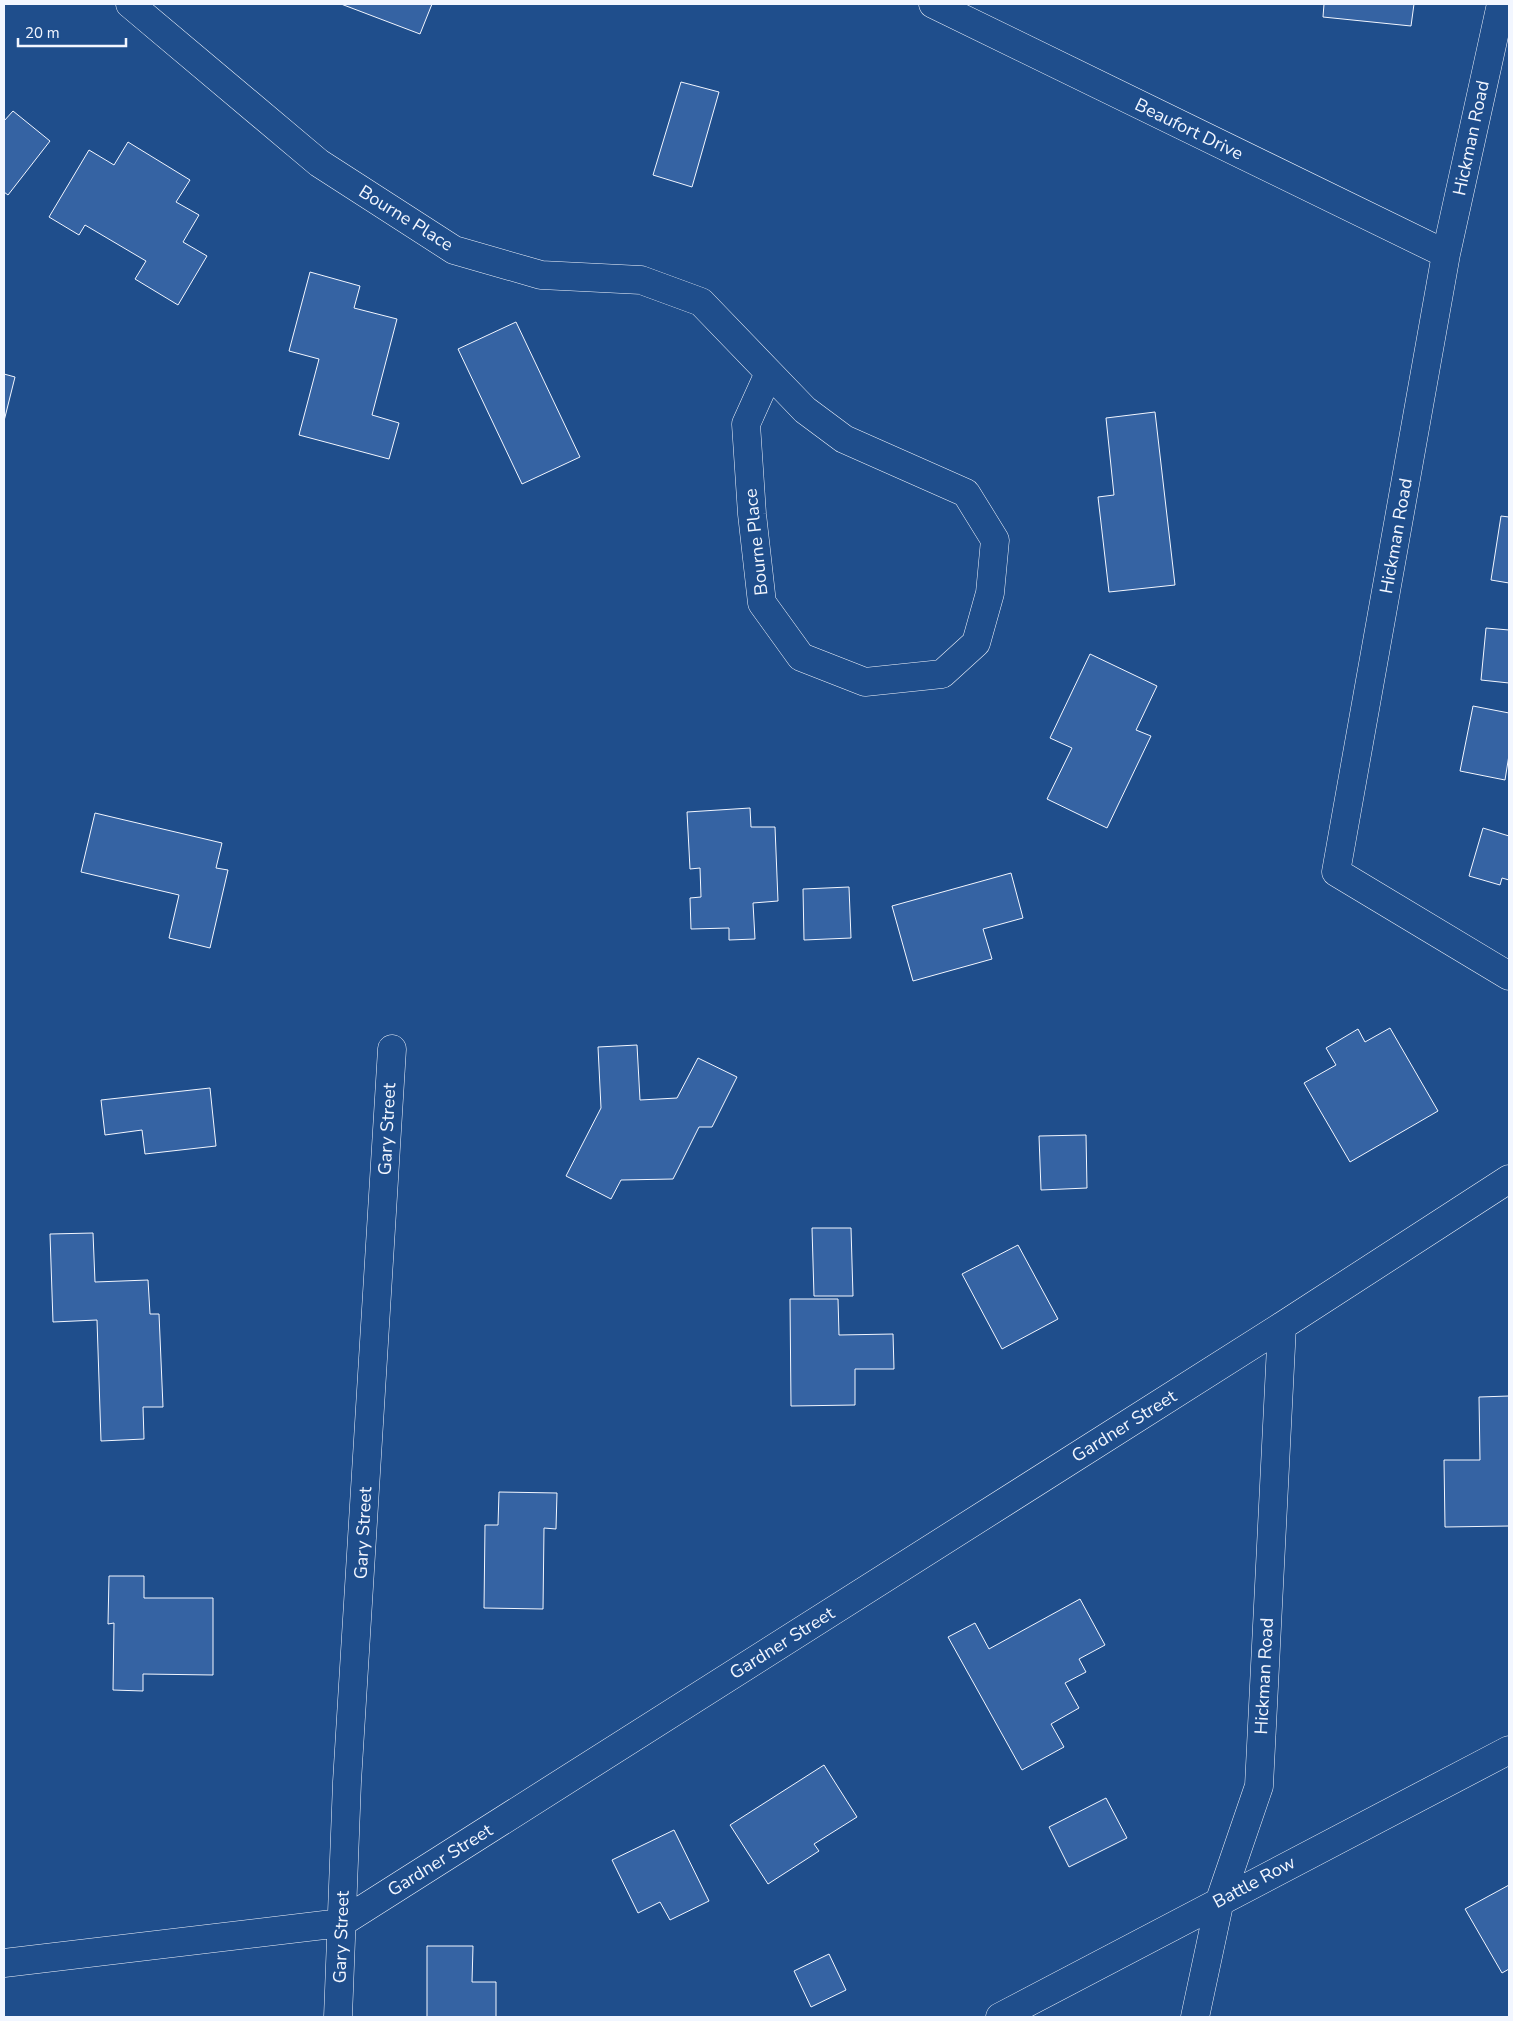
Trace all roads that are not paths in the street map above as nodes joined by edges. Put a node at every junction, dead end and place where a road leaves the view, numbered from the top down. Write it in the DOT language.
graph roads {
  1 [pos="130,4"];
  2 [pos="932,4"];
  3 [pos="1501,4"];
  4 [pos="1446,254"];
  5 [pos="769,373"];
  6 [pos="1509,976"];
  7 [pos="392,1049"];
  8 [pos="1509,1179"];
  9 [pos="1282,1326"];
  10 [pos="1509,1750"];
  11 [pos="1220,1900"];
  12 [pos="341,1923"];
  13 [pos="4,1963"];
  14 [pos="338,2017"];
  15 [pos="1000,2017"];
  16 [pos="1195,2017"];
  1 -- 5 [label="street, Bourne Place"];
  2 -- 4 [label="street, Beaufort Drive"];
  3 -- 4 [label="street, Hickman Road"];
  4 -- 6 [label="street, Hickman Road"];
  5 -- 5 [label="street, Bourne Place"];
  7 -- 12 [label="street, Gary Street"];
  8 -- 9 [label="street, Gardner Street"];
  9 -- 11 [label="street, Hickman Road"];
  9 -- 12 [label="street, Gardner Street"];
  10 -- 11 [label="street, Battle Row"];
  11 -- 15 [label="street, Battle Row"];
  11 -- 16 [label="street, Hickman Road"];
  12 -- 13 [label="street, Gardner Street"];
  12 -- 14 [label="street, Gary Street"];
}
